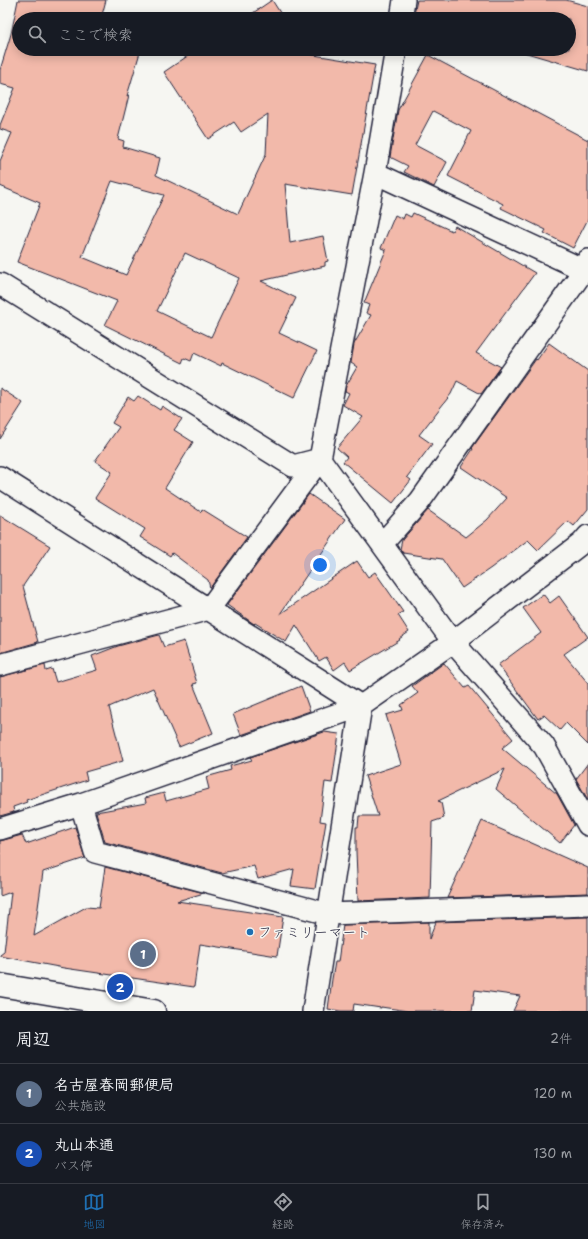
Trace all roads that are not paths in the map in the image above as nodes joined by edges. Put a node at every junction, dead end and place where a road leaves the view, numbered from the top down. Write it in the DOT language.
graph roads {
  1 [pos="404,0"];
  2 [pos="402,12"];
  3 [pos="395,56"];
  4 [pos="375,173"];
  5 [pos="587,267"];
  6 [pos="0,284"];
  7 [pos="320,459"];
  8 [pos="0,477"];
  9 [pos="586,542"];
  10 [pos="382,544"];
  11 [pos="208,609"];
  12 [pos="453,642"];
  13 [pos="0,666"];
  14 [pos="361,706"];
  15 [pos="81,804"];
  16 [pos="588,826"];
  17 [pos="0,829"];
  18 [pos="588,905"];
  19 [pos="328,914"];
  20 [pos="0,986"];
  21 [pos="120,1008"];
  22 [pos="154,1011"];
  23 [pos="313,1011"];
  1 -- 2 [label="street"];
  3 -- 4 [label="street"];
  4 -- 5 [label="street"];
  4 -- 7 [label="street"];
  5 -- 10 [label="street"];
  6 -- 7 [label="street"];
  7 -- 10 [label="street"];
  7 -- 11 [label="street"];
  8 -- 11 [label="street"];
  9 -- 12 [label="street"];
  10 -- 12 [label="street"];
  11 -- 13 [label="street"];
  11 -- 14 [label="street"];
  12 -- 14 [label="street"];
  12 -- 16 [label="street"];
  14 -- 15 [label="street"];
  14 -- 19 [label="street"];
  15 -- 17 [label="street"];
  15 -- 19 [label="street"];
  18 -- 19 [label="street"];
  19 -- 23 [label="street"];
  20 -- 21 [label="street"];
  21 -- 22 [label="street"];
}
